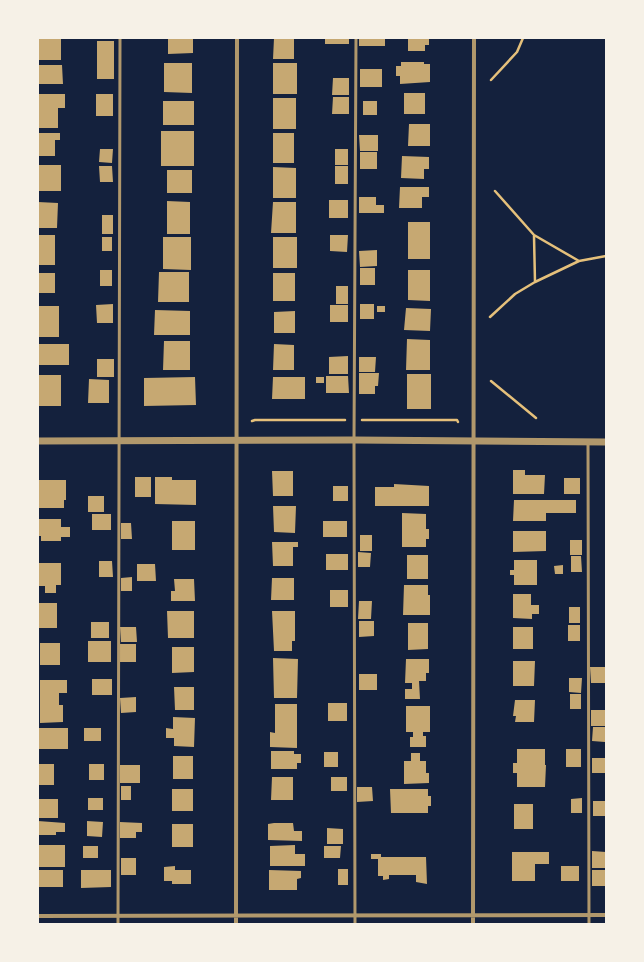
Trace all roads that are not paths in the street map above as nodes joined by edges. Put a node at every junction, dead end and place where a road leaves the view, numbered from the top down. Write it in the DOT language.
graph roads {
  1 [pos="120,38"];
  2 [pos="237,38"];
  3 [pos="356,38"];
  4 [pos="474,38"];
  5 [pos="354,440"];
  6 [pos="38,441"];
  7 [pos="118,441"];
  8 [pos="237,441"];
  9 [pos="474,441"];
  10 [pos="588,442"];
  11 [pos="606,442"];
  12 [pos="589,915"];
  13 [pos="606,915"];
  14 [pos="38,916"];
  15 [pos="117,916"];
  16 [pos="236,916"];
  17 [pos="355,916"];
  18 [pos="473,916"];
  19 [pos="118,924"];
  20 [pos="236,924"];
  21 [pos="355,924"];
  22 [pos="473,924"];
  23 [pos="589,924"];
  1 -- 7 [label="lane"];
  2 -- 8 [label="street"];
  3 -- 5 [label="lane"];
  4 -- 9 [label="street"];
  5 -- 8 [label="street"];
  5 -- 9 [label="street"];
  5 -- 17 [label="lane"];
  6 -- 7 [label="street"];
  7 -- 8 [label="street"];
  7 -- 15 [label="lane"];
  8 -- 16 [label="street"];
  9 -- 10 [label="street"];
  9 -- 18 [label="street"];
  10 -- 11 [label="street"];
  10 -- 12 [label="lane"];
  12 -- 13 [label="street"];
  12 -- 18 [label="street"];
  12 -- 23 [label="lane"];
  14 -- 15 [label="street"];
  15 -- 16 [label="street"];
  15 -- 19 [label="lane"];
  16 -- 17 [label="street"];
  16 -- 20 [label="street"];
  17 -- 18 [label="street"];
  17 -- 21 [label="lane"];
  18 -- 22 [label="street"];
}
